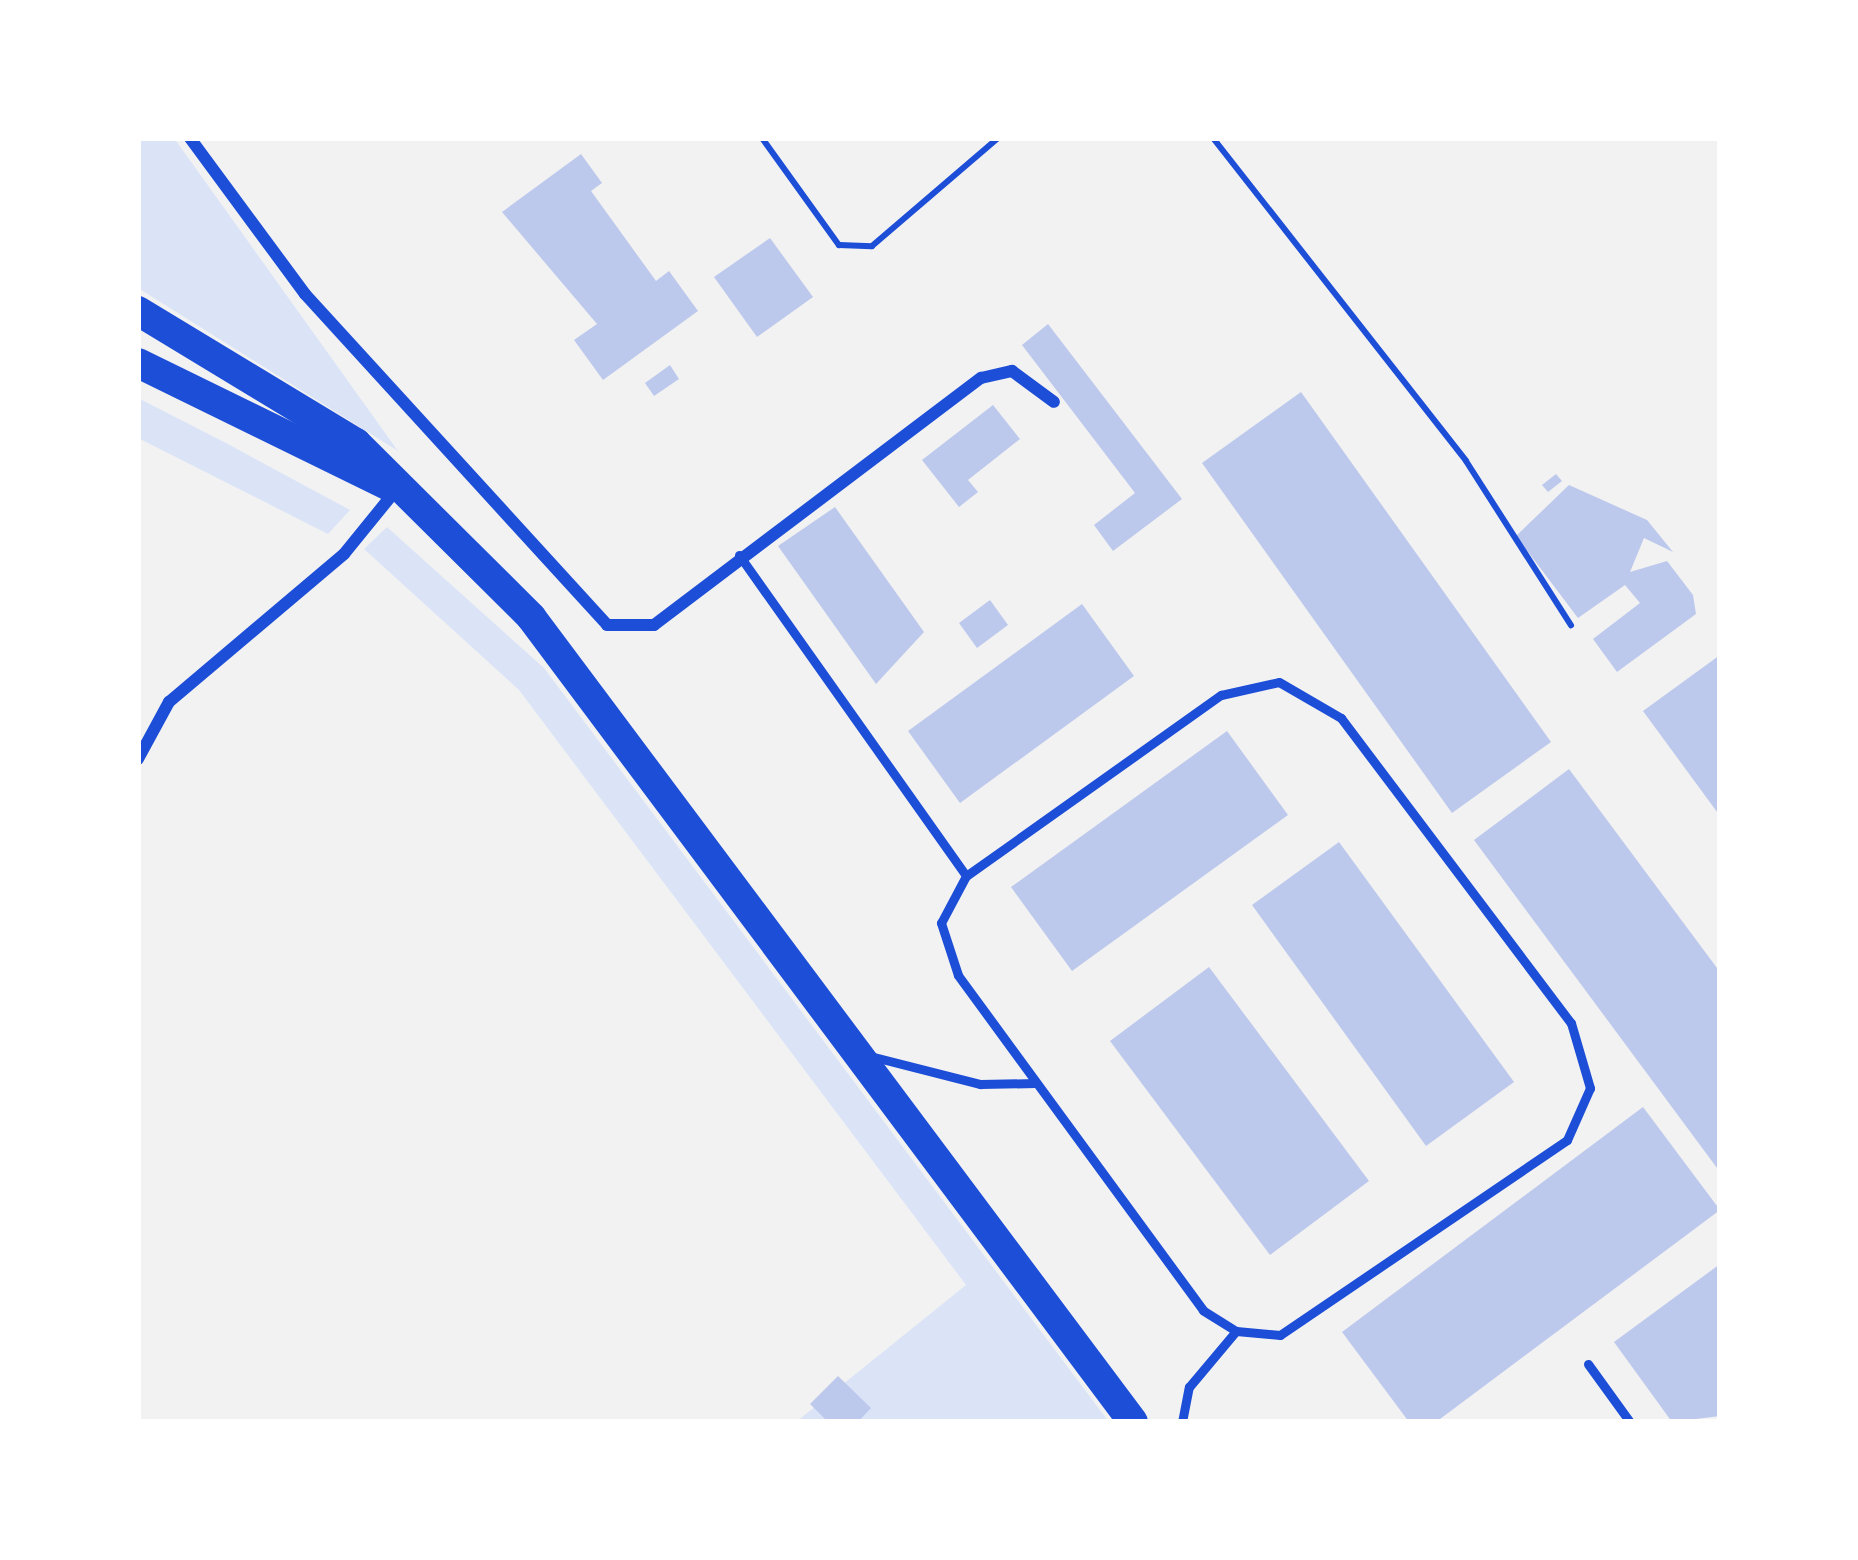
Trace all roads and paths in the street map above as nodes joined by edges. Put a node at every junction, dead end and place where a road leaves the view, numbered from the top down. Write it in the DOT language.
graph roads {
  1 [pos="190,138"];
  2 [pos="762,138"];
  3 [pos="998,138"];
  4 [pos="1213,138"];
  5 [pos="138,310"];
  6 [pos="138,363"];
  7 [pos="1054,402"];
  8 [pos="397,489"];
  9 [pos="740,555"];
  10 [pos="1571,625"];
  11 [pos="138,759"];
  12 [pos="966,876"];
  13 [pos="868,1056"];
  14 [pos="1035,1083"];
  15 [pos="1236,1330"];
  16 [pos="1588,1364"];
  17 [pos="1133,1422"];
  18 [pos="1182,1422"];
  19 [pos="1630,1422"];
  1 -- 9 [label="street"];
  2 -- 3 [label="path"];
  4 -- 10 [label="path"];
  5 -- 8 [label="main road"];
  6 -- 8 [label="main road"];
  7 -- 9 [label="street"];
  8 -- 11 [label="street"];
  8 -- 13 [label="main road"];
  9 -- 12 [label="lane"];
  12 -- 14 [label="lane"];
  12 -- 15 [label="lane"];
  13 -- 14 [label="lane"];
  13 -- 17 [label="main road"];
  14 -- 15 [label="lane"];
  15 -- 18 [label="lane"];
  16 -- 19 [label="lane"];
}
